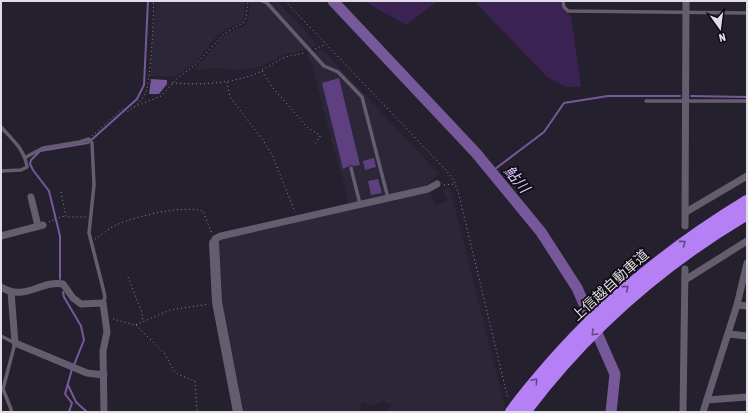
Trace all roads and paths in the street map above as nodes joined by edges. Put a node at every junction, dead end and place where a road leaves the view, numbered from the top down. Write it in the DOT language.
graph roads {
  1 [pos="153,1"];
  2 [pos="248,1"];
  3 [pos="262,1"];
  4 [pos="563,1"];
  5 [pos="686,1"];
  6 [pos="686,12"];
  7 [pos="747,13"];
  8 [pos="326,44"];
  9 [pos="311,51"];
  10 [pos="262,71"];
  11 [pos="227,81"];
  12 [pos="172,83"];
  13 [pos="646,101"];
  14 [pos="686,101"];
  15 [pos="747,101"];
  16 [pos="134,107"];
  17 [pos="1,127"];
  18 [pos="90,141"];
  19 [pos="314,145"];
  20 [pos="26,157"];
  21 [pos="351,168"];
  22 [pos="1,171"];
  23 [pos="747,176"];
  24 [pos="437,184"];
  25 [pos="456,184"];
  26 [pos="61,192"];
  27 [pos="31,197"];
  28 [pos="388,198"];
  29 [pos="747,202"];
  30 [pos="360,204"];
  31 [pos="686,212"];
  32 [pos="747,214"];
  33 [pos="65,216"];
  34 [pos="298,218"];
  35 [pos="54,219"];
  36 [pos="92,220"];
  37 [pos="685,226"];
  38 [pos="1,236"];
  39 [pos="90,240"];
  40 [pos="214,241"];
  41 [pos="747,241"];
  42 [pos="747,263"];
  43 [pos="685,268"];
  44 [pos="653,272"];
  45 [pos="128,277"];
  46 [pos="745,278"];
  47 [pos="685,280"];
  48 [pos="1,287"];
  49 [pos="11,292"];
  50 [pos="217,302"];
  51 [pos="103,303"];
  52 [pos="738,305"];
  53 [pos="747,306"];
  54 [pos="106,317"];
  55 [pos="143,322"];
  56 [pos="135,325"];
  57 [pos="729,334"];
  58 [pos="1,336"];
  59 [pos="747,336"];
  60 [pos="15,342"];
  61 [pos="104,375"];
  62 [pos="747,397"];
  63 [pos="707,400"];
  64 [pos="11,412"];
  65 [pos="104,412"];
  66 [pos="197,412"];
  67 [pos="238,412"];
  68 [pos="511,412"];
  69 [pos="525,412"];
  70 [pos="683,412"];
  71 [pos="703,412"];
  1 -- 16 [label="path"];
  2 -- 12 [label="path"];
  3 -- 9 [label="lane"];
  4 -- 6 [label="lane"];
  5 -- 6 [label="street"];
  6 -- 7 [label="lane"];
  6 -- 14 [label="street"];
  8 -- 9 [label="path"];
  9 -- 10 [label="path"];
  9 -- 28 [label="lane"];
  10 -- 11 [label="path"];
  10 -- 19 [label="path"];
  11 -- 12 [label="path"];
  11 -- 34 [label="path"];
  12 -- 16 [label="path"];
  13 -- 14 [label="lane"];
  14 -- 15 [label="lane"];
  14 -- 31 [label="street"];
  16 -- 18 [label="path"];
  17 -- 20 [label="lane"];
  18 -- 20 [label="lane"];
  18 -- 36 [label="lane"];
  20 -- 22 [label="lane"];
  21 -- 30 [label="lane"];
  23 -- 31 [label="street"];
  24 -- 25 [label="path"];
  24 -- 28 [label="street"];
  26 -- 33 [label="path"];
  27 -- 38 [label="street"];
  28 -- 30 [label="street"];
  44 -- 29 [label="highway, 上信越自動車道, one-way"];
  30 -- 34 [label="street"];
  31 -- 37 [label="street"];
  32 -- 44 [label="highway, 上信越自動車道"];
  33 -- 35 [label="path"];
  33 -- 36 [label="path"];
  34 -- 40 [label="street"];
  36 -- 39 [label="lane"];
  39 -- 40 [label="path"];
  39 -- 51 [label="lane"];
  40 -- 50 [label="street"];
  41 -- 47 [label="street"];
  42 -- 46 [label="street"];
  43 -- 47 [label="street"];
  68 -- 44 [label="highway, 上信越自動車道, one-way"];
  44 -- 69 [label="highway, 上信越自動車道, one-way"];
  45 -- 55 [label="path"];
  46 -- 52 [label="street"];
  47 -- 70 [label="street"];
  48 -- 49 [label="street"];
  49 -- 51 [label="street"];
  49 -- 60 [label="street"];
  50 -- 55 [label="path"];
  50 -- 67 [label="street"];
  51 -- 54 [label="street"];
  52 -- 53 [label="street"];
  52 -- 57 [label="street"];
  54 -- 56 [label="path"];
  54 -- 61 [label="street"];
  55 -- 56 [label="path"];
  56 -- 66 [label="path"];
  57 -- 59 [label="street"];
  57 -- 63 [label="street"];
  58 -- 60 [label="lane"];
  60 -- 61 [label="street"];
  60 -- 64 [label="lane"];
  61 -- 65 [label="street"];
  62 -- 63 [label="street"];
  63 -- 71 [label="street"];
}
